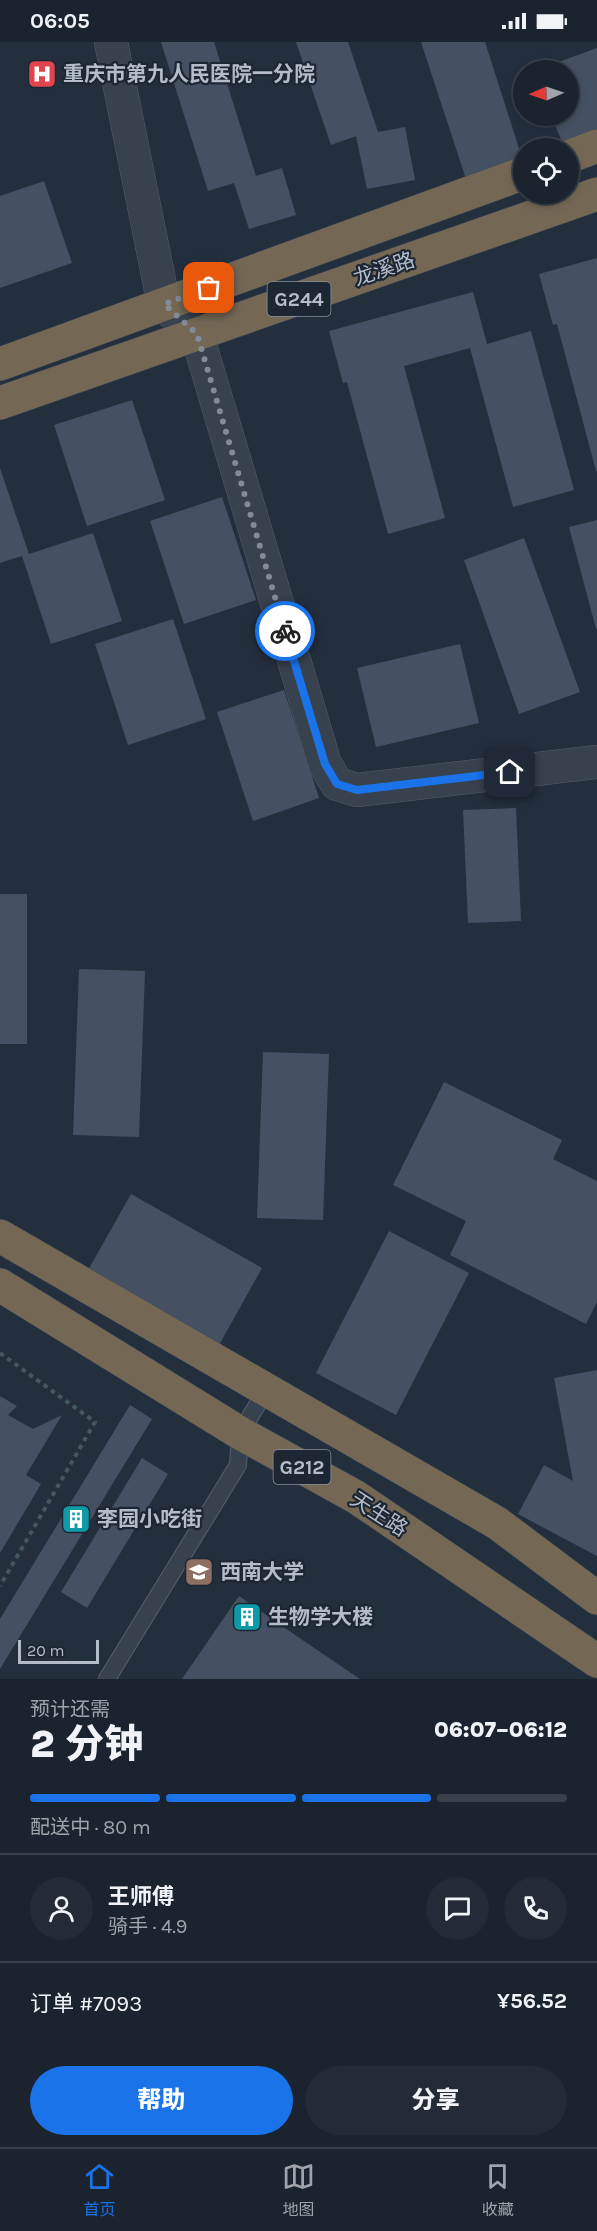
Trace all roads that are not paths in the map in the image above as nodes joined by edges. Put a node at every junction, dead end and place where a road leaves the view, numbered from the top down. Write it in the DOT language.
graph roads {
  1 [pos="111,42"];
  2 [pos="597,146"];
  3 [pos="579,153"];
  4 [pos="513,177"];
  5 [pos="597,194"];
  6 [pos="164,304"];
  7 [pos="197,334"];
  8 [pos="0,364"];
  9 [pos="0,403"];
  10 [pos="597,762"];
  11 [pos="0,1236"];
  12 [pos="0,1285"];
  13 [pos="267,1389"];
  14 [pos="240,1433"];
  15 [pos="597,1598"];
  16 [pos="597,1661"];
  17 [pos="107,1679"];
  1 -- 6 [label="street"];
  2 -- 3 [label="highway"];
  4 -- 6 [label="highway, 龙溪路 / G244"];
  5 -- 7 [label="highway, 龙溪路 / G244"];
  6 -- 7 [label="street"];
  6 -- 8 [label="highway, 龙溪路 / G244"];
  7 -- 9 [label="highway, 龙溪路 / G244"];
  7 -- 10 [label="street"];
  11 -- 13 [label="highway, G212"];
  12 -- 14 [label="highway, 天生路 / G212"];
  13 -- 14 [label="lane"];
  13 -- 15 [label="highway, G212"];
  14 -- 16 [label="highway, 天生路 / G212"];
  14 -- 17 [label="lane"];
}
